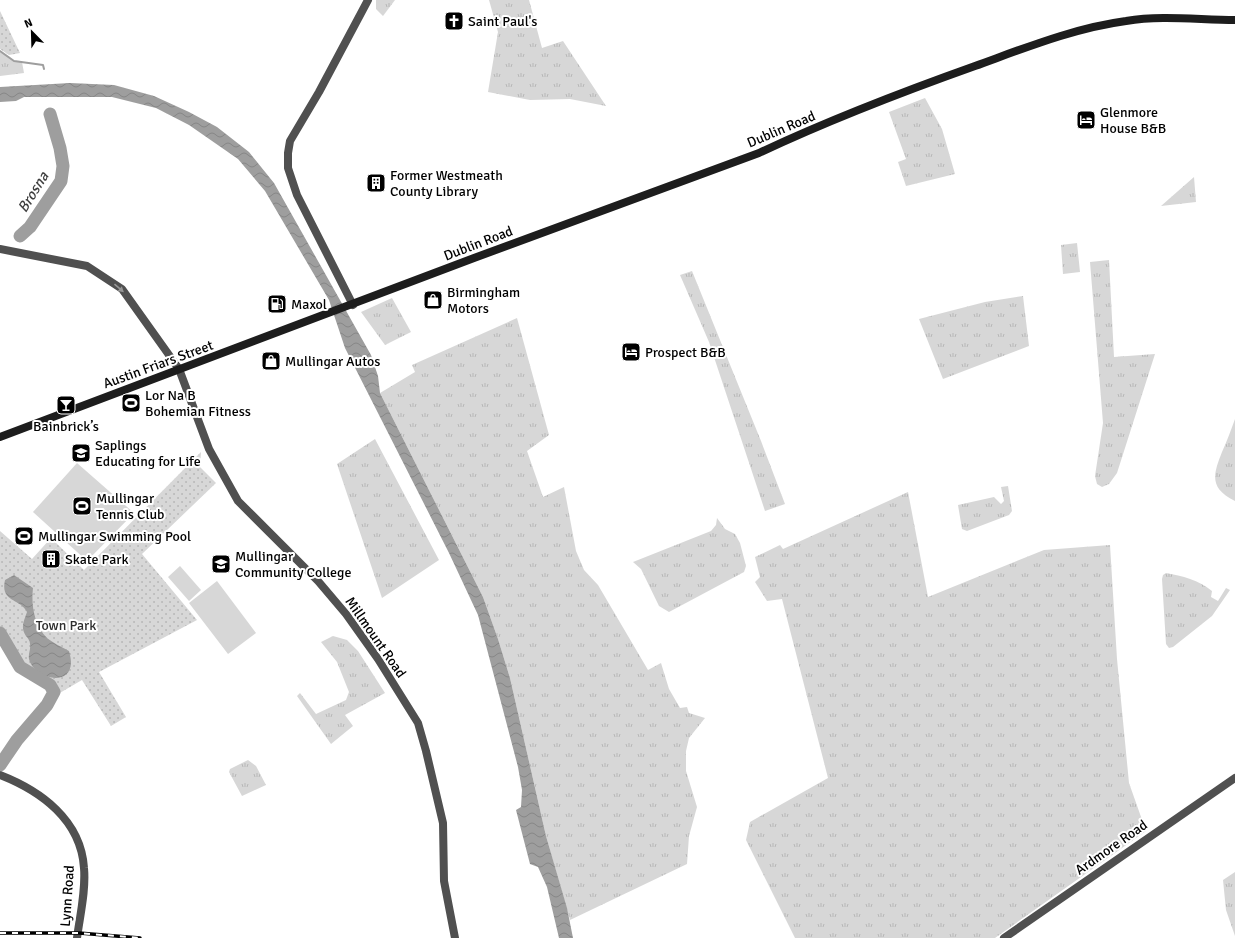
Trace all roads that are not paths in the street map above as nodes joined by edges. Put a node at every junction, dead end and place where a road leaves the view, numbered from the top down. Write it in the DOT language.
graph roads {
  1 [pos="368,0"];
  2 [pos="1235,20"];
  3 [pos="0,249"];
  4 [pos="349,306"];
  5 [pos="325,315"];
  6 [pos="179,369"];
  7 [pos="0,437"];
  8 [pos="0,776"];
  9 [pos="1235,778"];
  10 [pos="77,938"];
  11 [pos="455,938"];
  12 [pos="1004,938"];
  1 -- 4 [label="street"];
  2 -- 4 [label="main road, Dublin Road"];
  3 -- 6 [label="street, Millmount Road, one-way"];
  4 -- 5 [label="main road, Dublin Road"];
  5 -- 6 [label="main road, Austin Friars Street"];
  6 -- 7 [label="main road, Austin Friars Street"];
  6 -- 11 [label="street, Millmount Road"];
  8 -- 10 [label="street, Lynn Road"];
  9 -- 12 [label="street, Ardmore Road"];
}
